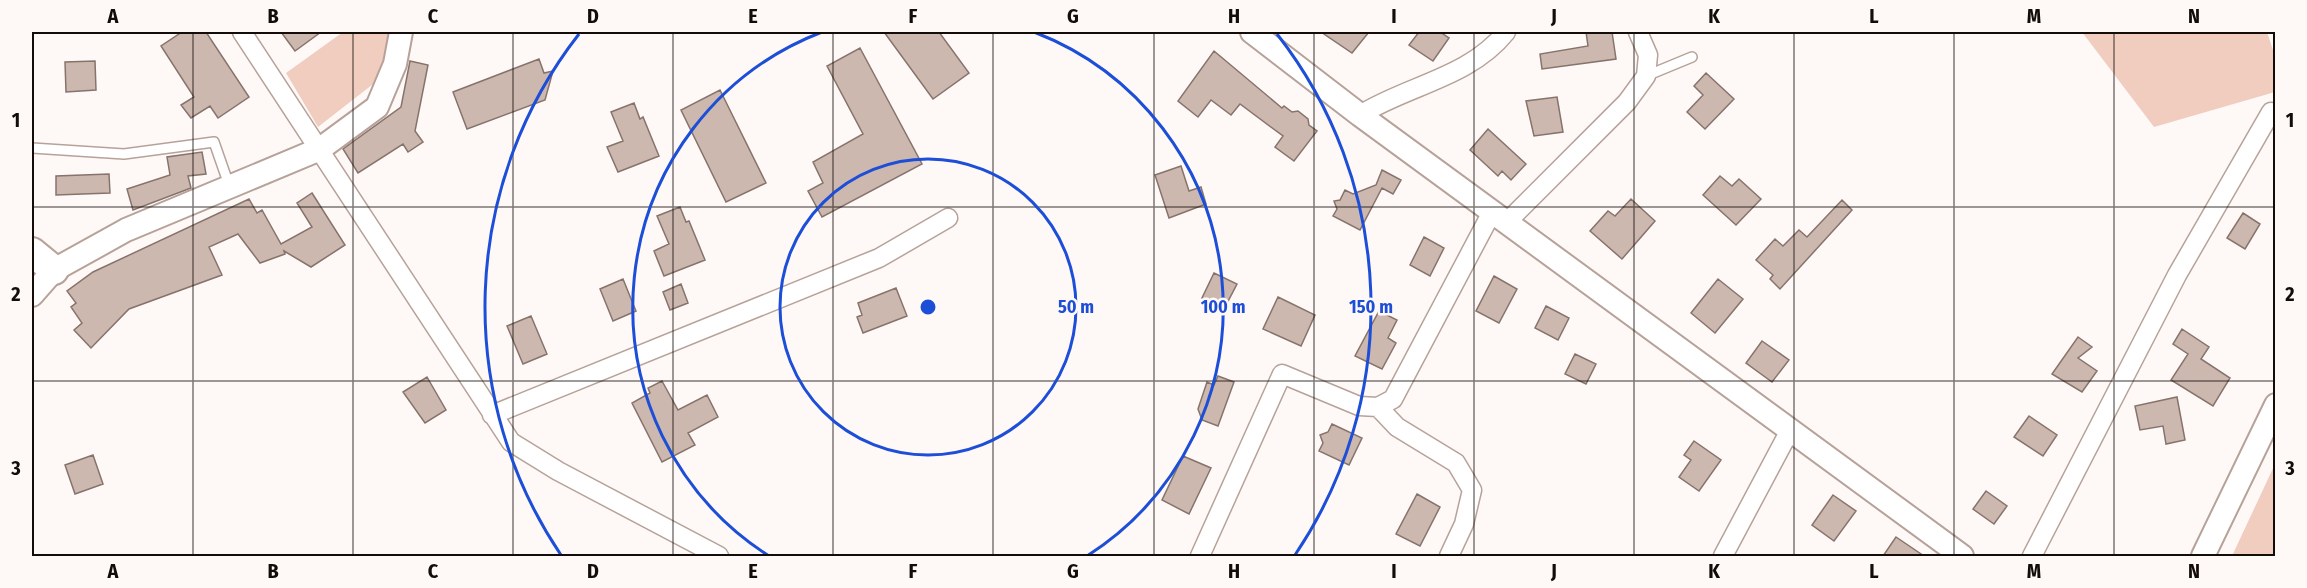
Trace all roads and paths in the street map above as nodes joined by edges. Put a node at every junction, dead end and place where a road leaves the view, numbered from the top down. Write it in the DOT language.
graph roads {
  1 [pos="242,32"];
  2 [pos="401,32"];
  3 [pos="1252,32"];
  4 [pos="1506,32"];
  5 [pos="1638,32"];
  6 [pos="1692,57"];
  7 [pos="1646,76"];
  8 [pos="2271,112"];
  9 [pos="1360,115"];
  10 [pos="32,148"];
  11 [pos="320,149"];
  12 [pos="229,187"];
  13 [pos="948,218"];
  14 [pos="1499,218"];
  15 [pos="32,252"];
  16 [pos="54,270"];
  17 [pos="32,295"];
  18 [pos="2276,405"];
  19 [pos="1378,407"];
  20 [pos="492,415"];
  21 [pos="1790,430"];
  22 [pos="719,556"];
  23 [pos="1200,556"];
  24 [pos="1449,556"];
  25 [pos="1723,556"];
  26 [pos="1962,556"];
  27 [pos="2032,556"];
  28 [pos="2203,556"];
  1 -- 11 [label="street"];
  2 -- 11 [label="street"];
  3 -- 9 [label="street"];
  4 -- 9 [label="street"];
  5 -- 7 [label="street"];
  6 -- 7 [label="lane"];
  7 -- 14 [label="street"];
  8 -- 27 [label="street"];
  9 -- 14 [label="street"];
  10 -- 12 [label="lane"];
  11 -- 12 [label="street"];
  11 -- 20 [label="street"];
  12 -- 16 [label="street"];
  13 -- 20 [label="street"];
  14 -- 19 [label="street"];
  14 -- 21 [label="street"];
  15 -- 16 [label="highway"];
  16 -- 17 [label="street"];
  18 -- 28 [label="street"];
  19 -- 23 [label="street"];
  19 -- 24 [label="street"];
  20 -- 22 [label="street"];
  21 -- 25 [label="street"];
  21 -- 26 [label="street"];
}
